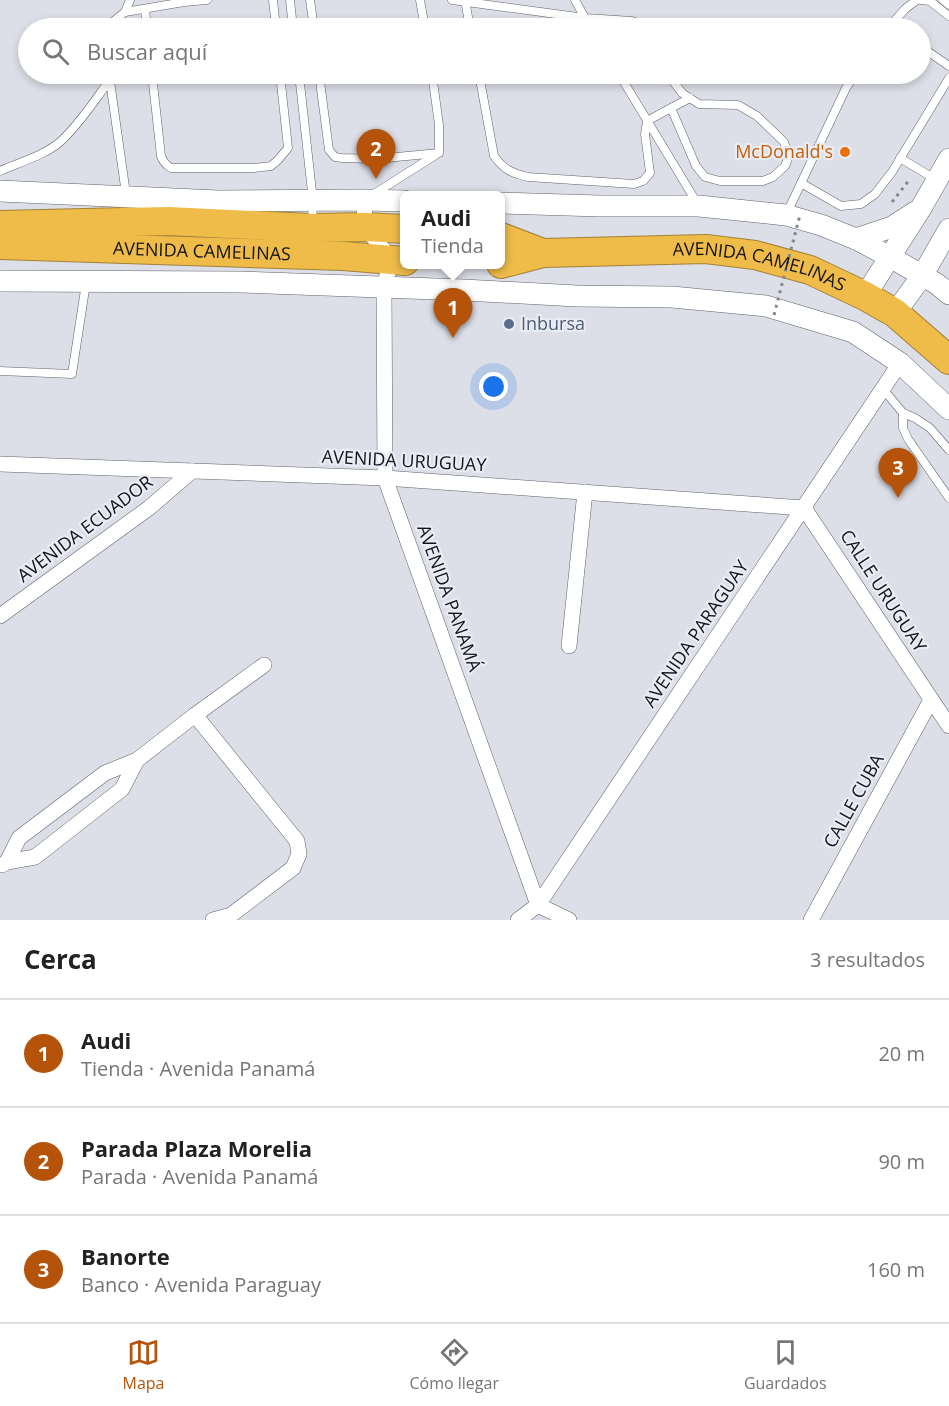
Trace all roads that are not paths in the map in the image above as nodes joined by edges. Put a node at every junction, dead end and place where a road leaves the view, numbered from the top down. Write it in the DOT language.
graph roads {
  1 [pos="130,0"];
  2 [pos="207,0"];
  3 [pos="273,0"];
  4 [pos="290,0"];
  5 [pos="310,0"];
  6 [pos="420,0"];
  7 [pos="452,0"];
  8 [pos="575,0"];
  9 [pos="919,0"];
  10 [pos="943,0"];
  11 [pos="465,1"];
  12 [pos="949,5"];
  13 [pos="145,9"];
  14 [pos="125,12"];
  15 [pos="949,16"];
  16 [pos="118,18"];
  17 [pos="146,18"];
  18 [pos="275,18"];
  19 [pos="292,18"];
  20 [pos="313,18"];
  21 [pos="423,18"];
  22 [pos="468,18"];
  23 [pos="585,18"];
  24 [pos="897,18"];
  25 [pos="931,53"];
  26 [pos="949,66"];
  27 [pos="949,78"];
  28 [pos="104,84"];
  29 [pos="110,84"];
  30 [pos="153,84"];
  31 [pos="281,84"];
  32 [pos="299,84"];
  33 [pos="320,84"];
  34 [pos="433,84"];
  35 [pos="481,84"];
  36 [pos="625,84"];
  37 [pos="675,84"];
  38 [pos="849,84"];
  39 [pos="690,98"];
  40 [pos="671,108"];
  41 [pos="647,121"];
  42 [pos="439,153"];
  43 [pos="900,158"];
  44 [pos="949,159"];
  45 [pos="0,171"];
  46 [pos="937,180"];
  47 [pos="801,183"];
  48 [pos="0,191"];
  49 [pos="126,197"];
  50 [pos="400,202"];
  51 [pos="505,202"];
  52 [pos="699,206"];
  53 [pos="921,208"];
  54 [pos="359,212"];
  55 [pos="793,215"];
  56 [pos="316,224"];
  57 [pos="0,225"];
  58 [pos="400,227"];
  59 [pos="948,238"];
  60 [pos="505,239"];
  61 [pos="856,239"];
  62 [pos="0,245"];
  63 [pos="543,253"];
  64 [pos="890,257"];
  65 [pos="400,258"];
  66 [pos="505,263"];
  67 [pos="922,276"];
  68 [pos="0,281"];
  69 [pos="86,281"];
  70 [pos="384,288"];
  71 [pos="949,294"];
  72 [pos="865,296"];
  73 [pos="895,313"];
  74 [pos="949,360"];
  75 [pos="900,363"];
  76 [pos="0,370"];
  77 [pos="883,389"];
  78 [pos="949,410"];
  79 [pos="903,413"];
  80 [pos="949,450"];
  81 [pos="0,464"];
  82 [pos="192,471"];
  83 [pos="385,478"];
  84 [pos="585,492"];
  85 [pos="949,498"];
  86 [pos="804,508"];
  87 [pos="0,616"];
  88 [pos="569,646"];
  89 [pos="264,665"];
  90 [pos="931,700"];
  91 [pos="195,715"];
  92 [pos="949,726"];
  93 [pos="137,760"];
  94 [pos="4,864"];
  95 [pos="538,905"];
  96 [pos="229,918"];
  97 [pos="213,920"];
  98 [pos="518,920"];
  99 [pos="569,920"];
  100 [pos="811,920"];
  1 -- 14 [label="lane"];
  2 -- 13 [label="lane"];
  3 -- 18 [label="lane"];
  4 -- 19 [label="lane"];
  5 -- 20 [label="lane"];
  6 -- 21 [label="lane"];
  7 -- 11 [label="lane"];
  8 -- 23 [label="lane"];
  9 -- 15 [label="lane"];
  9 -- 24 [label="lane"];
  10 -- 12 [label="lane"];
  11 -- 22 [label="lane"];
  11 -- 23 [label="lane"];
  13 -- 14 [label="lane"];
  13 -- 17 [label="lane"];
  14 -- 16 [label="lane"];
  25 -- 26 [label="lane"];
  27 -- 43 [label="lane"];
  28 -- 45 [label="lane"];
  29 -- 49 [label="lane"];
  30 -- 31 [label="lane"];
  32 -- 56 [label="lane"];
  33 -- 42 [label="lane"];
  34 -- 42 [label="lane"];
  35 -- 41 [label="lane"];
  36 -- 41 [label="lane"];
  37 -- 39 [label="lane"];
  38 -- 47 [label="lane"];
  39 -- 40 [label="lane"];
  39 -- 40 [label="lane"];
  40 -- 41 [label="lane"];
  41 -- 52 [label="lane"];
  42 -- 54 [label="lane"];
  43 -- 46 [label="lane"];
  43 -- 47 [label="lane"];
  44 -- 46 [label="main road"];
  46 -- 53 [label="main road"];
  47 -- 55 [label="lane"];
  48 -- 49 [label="main road"];
  49 -- 56 [label="main road"];
  50 -- 54 [label="main road"];
  51 -- 52 [label="main road"];
  52 -- 55 [label="main road"];
  53 -- 61 [label="main road"];
  53 -- 64 [label="main road"];
  54 -- 56 [label="highway, AVENIDA CAMELINAS"];
  54 -- 58 [label="highway, AVENIDA CAMELINAS"];
  54 -- 65 [label="street"];
  55 -- 61 [label="main road"];
  56 -- 57 [label="highway, AVENIDA CAMELINAS"];
  59 -- 67 [label="main road"];
  60 -- 63 [label="highway, AVENIDA CAMELINAS"];
  61 -- 64 [label="main road"];
  62 -- 65 [label="highway, AVENIDA CAMELINAS"];
  63 -- 66 [label="highway, AVENIDA CAMELINAS"];
  63 -- 72 [label="highway, AVENIDA CAMELINAS"];
  64 -- 67 [label="main road"];
  64 -- 72 [label="main road"];
  65 -- 70 [label="street, AVENIDA PANAMÁ"];
  67 -- 71 [label="main road"];
  67 -- 73 [label="main road"];
  68 -- 69 [label="main road"];
  69 -- 70 [label="main road"];
  69 -- 76 [label="lane"];
  70 -- 75 [label="main road"];
  70 -- 83 [label="street, AVENIDA PANAMÁ"];
  72 -- 73 [label="highway, AVENIDA CAMELINAS"];
  73 -- 74 [label="highway, AVENIDA CAMELINAS"];
  75 -- 77 [label="street, AVENIDA PARAGUAY"];
  75 -- 78 [label="main road"];
  77 -- 79 [label="lane"];
  77 -- 86 [label="street, AVENIDA PARAGUAY"];
  79 -- 80 [label="lane"];
  79 -- 85 [label="lane"];
  81 -- 82 [label="street, AVENIDA URUGUAY"];
  82 -- 83 [label="street, AVENIDA URUGUAY"];
  82 -- 87 [label="street, AVENIDA ECUADOR"];
  83 -- 84 [label="street, AVENIDA URUGUAY"];
  83 -- 95 [label="street, AVENIDA PANAMÁ"];
  84 -- 86 [label="street, AVENIDA URUGUAY"];
  84 -- 88 [label="street"];
  86 -- 90 [label="street, CALLE URUGUAY"];
  86 -- 95 [label="street, AVENIDA PARAGUAY"];
  89 -- 91 [label="street"];
  90 -- 92 [label="street, CALLE URUGUAY"];
  90 -- 100 [label="street, CALLE CUBA"];
  91 -- 93 [label="street"];
  91 -- 96 [label="street"];
  93 -- 94 [label="street"];
  93 -- 94 [label="street"];
  95 -- 98 [label="street, AVENIDA PARAGUAY"];
  95 -- 99 [label="street"];
  96 -- 97 [label="street"];
}
